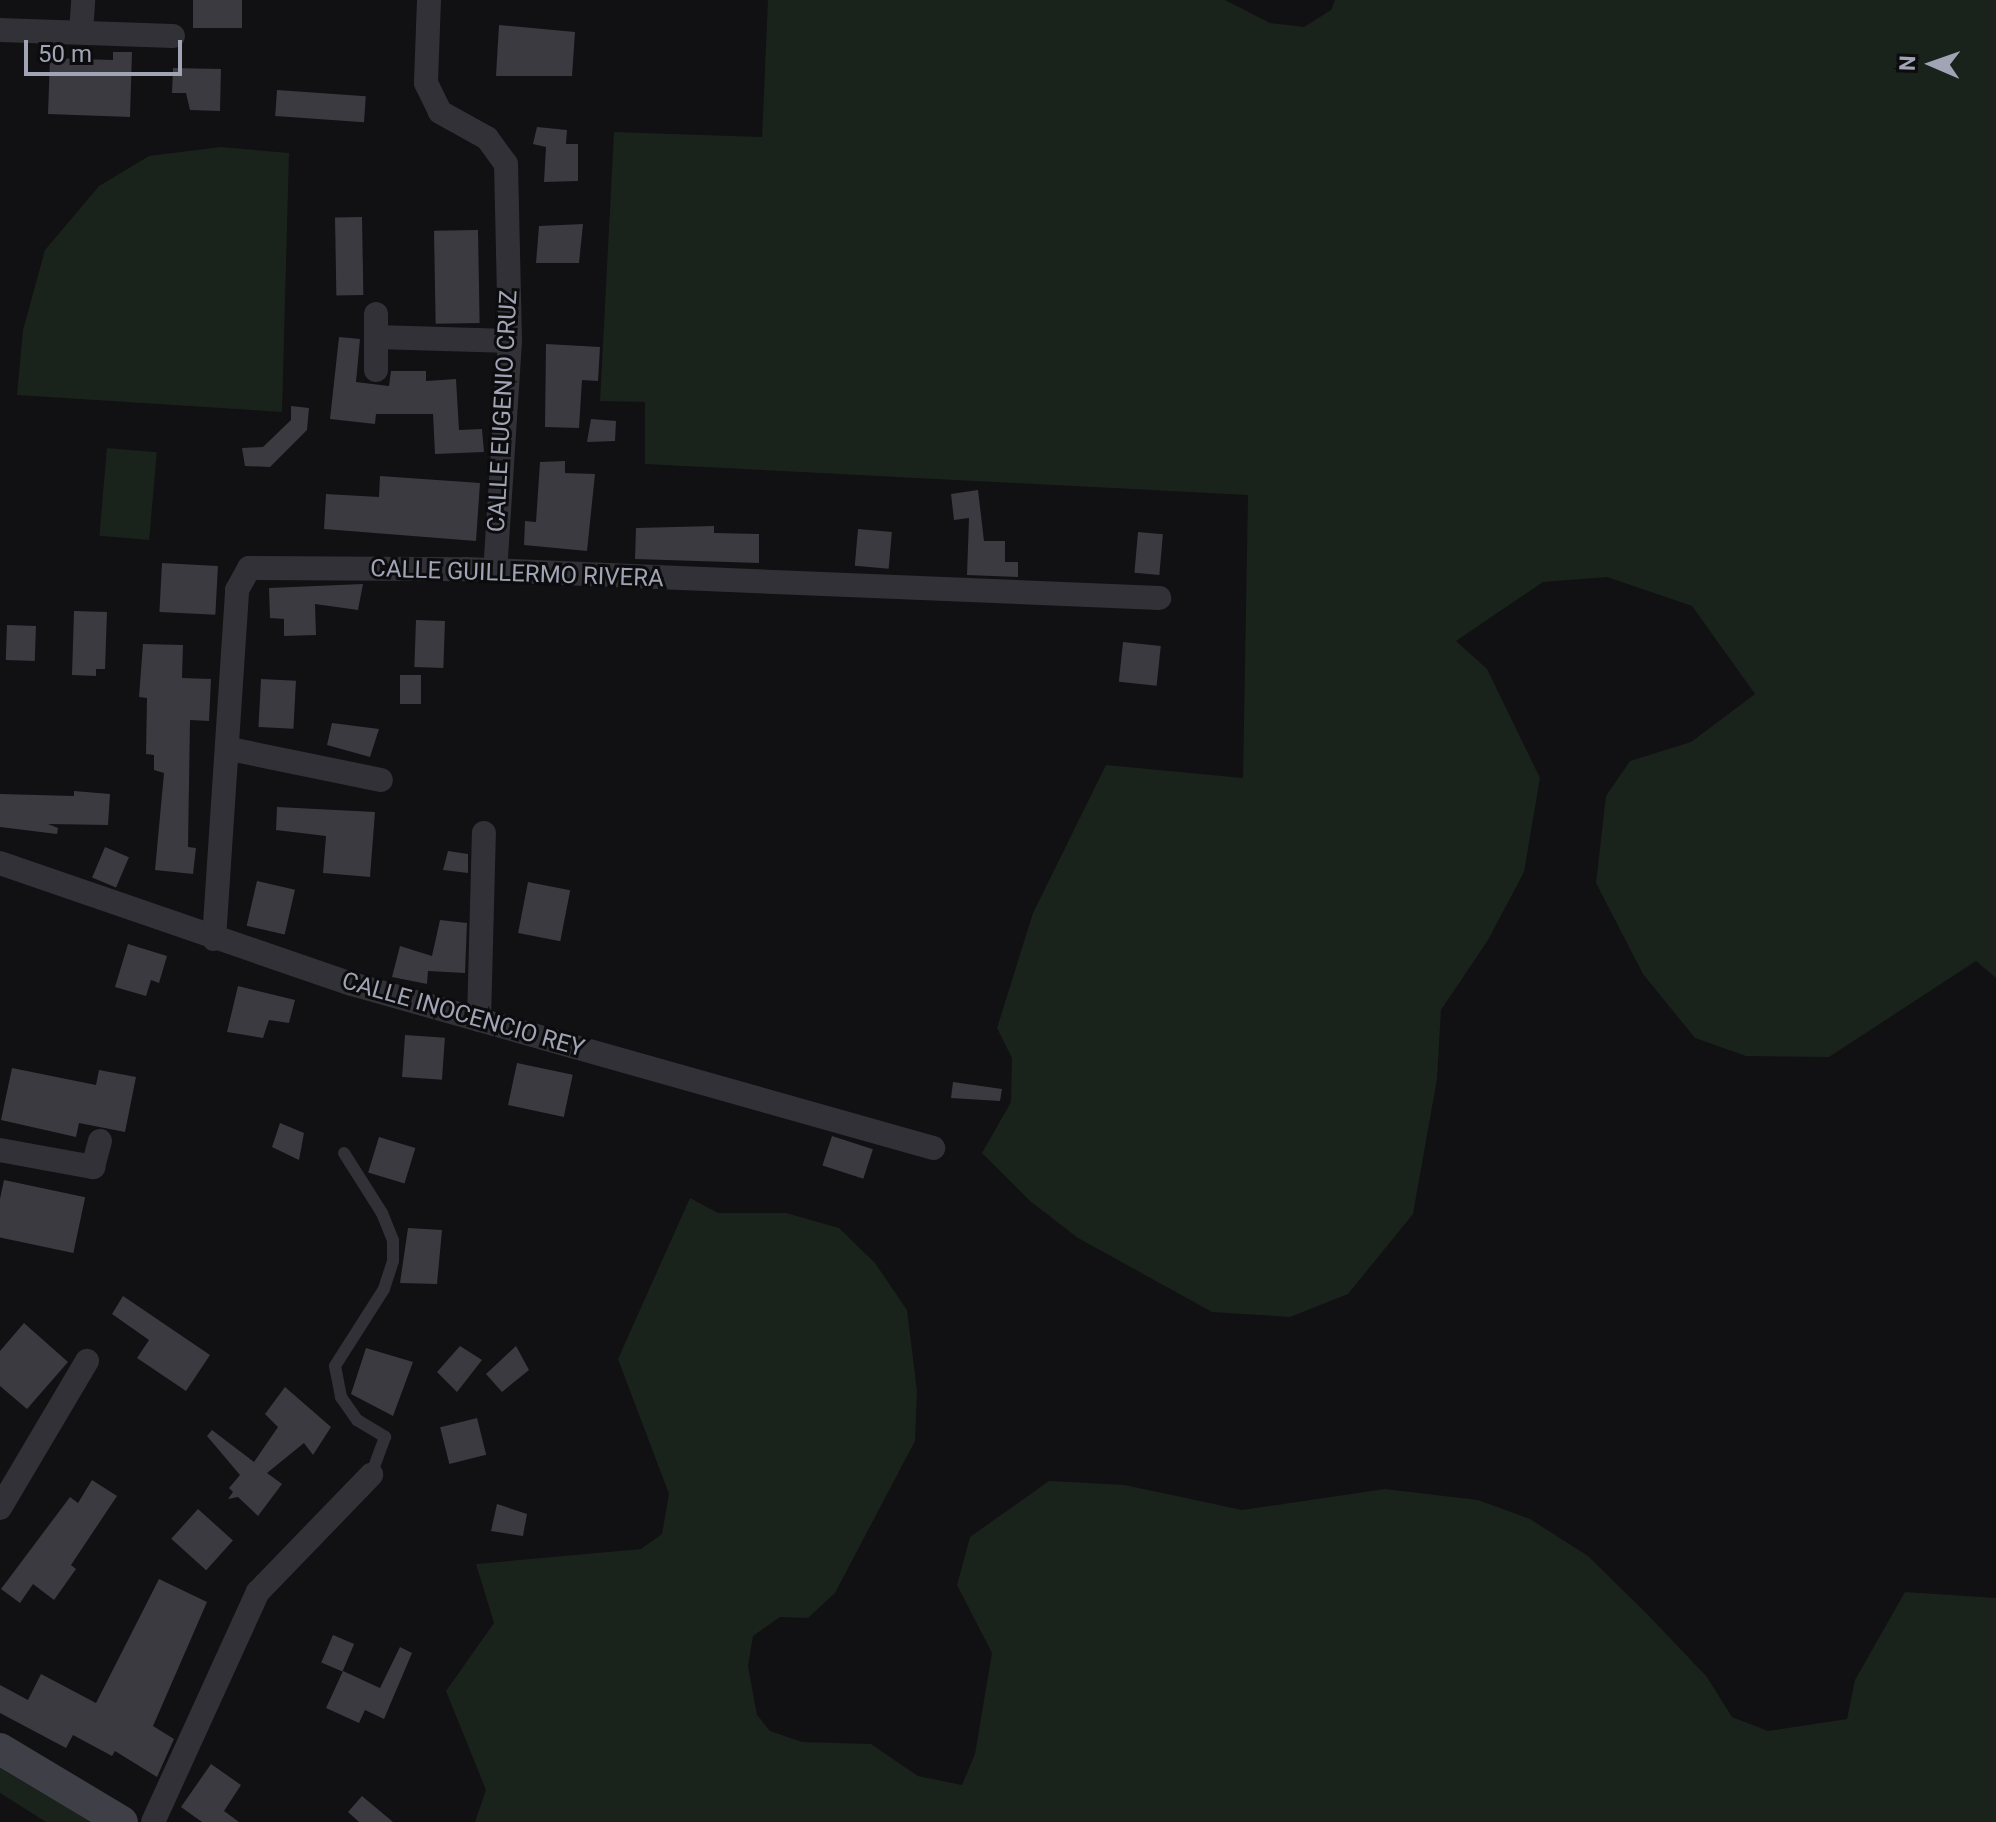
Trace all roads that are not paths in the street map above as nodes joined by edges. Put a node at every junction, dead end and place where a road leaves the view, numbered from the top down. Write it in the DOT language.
graph roads {
  1 [pos="83,0"];
  2 [pos="429,0"];
  3 [pos="0,30"];
  4 [pos="81,32"];
  5 [pos="173,36"];
  6 [pos="510,341"];
  7 [pos="376,370"];
  8 [pos="495,571"];
  9 [pos="1159,598"];
  10 [pos="230,749"];
  11 [pos="381,780"];
  12 [pos="484,833"];
  13 [pos="0,863"];
  14 [pos="214,939"];
  15 [pos="479,1020"];
  16 [pos="100,1141"];
  17 [pos="933,1148"];
  18 [pos="0,1150"];
  19 [pos="344,1153"];
  20 [pos="87,1361"];
  21 [pos="371,1475"];
  22 [pos="0,1508"];
  23 [pos="0,1749"];
  24 [pos="122,1822"];
  25 [pos="153,1822"];
  1 -- 4 [label="street"];
  2 -- 6 [label="street, CALLE EUGENIO CRUZ"];
  3 -- 4 [label="street"];
  4 -- 5 [label="street"];
  6 -- 7 [label="street"];
  6 -- 8 [label="street, CALLE EUGENIO CRUZ"];
  8 -- 9 [label="street, CALLE GUILLERMO RIVERA"];
  8 -- 10 [label="street, CALLE GUILLERMO RIVERA"];
  10 -- 11 [label="street"];
  10 -- 14 [label="street, CALLE GUILLERMO RIVERA"];
  12 -- 15 [label="street"];
  13 -- 14 [label="street, CALLE INOCENCIO REY"];
  14 -- 15 [label="street, CALLE INOCENCIO REY"];
  15 -- 17 [label="street, CALLE INOCENCIO REY"];
  16 -- 18 [label="street"];
  19 -- 21 [label="lane"];
  20 -- 22 [label="street"];
  21 -- 25 [label="street"];
  23 -- 24 [label="street"];
}
